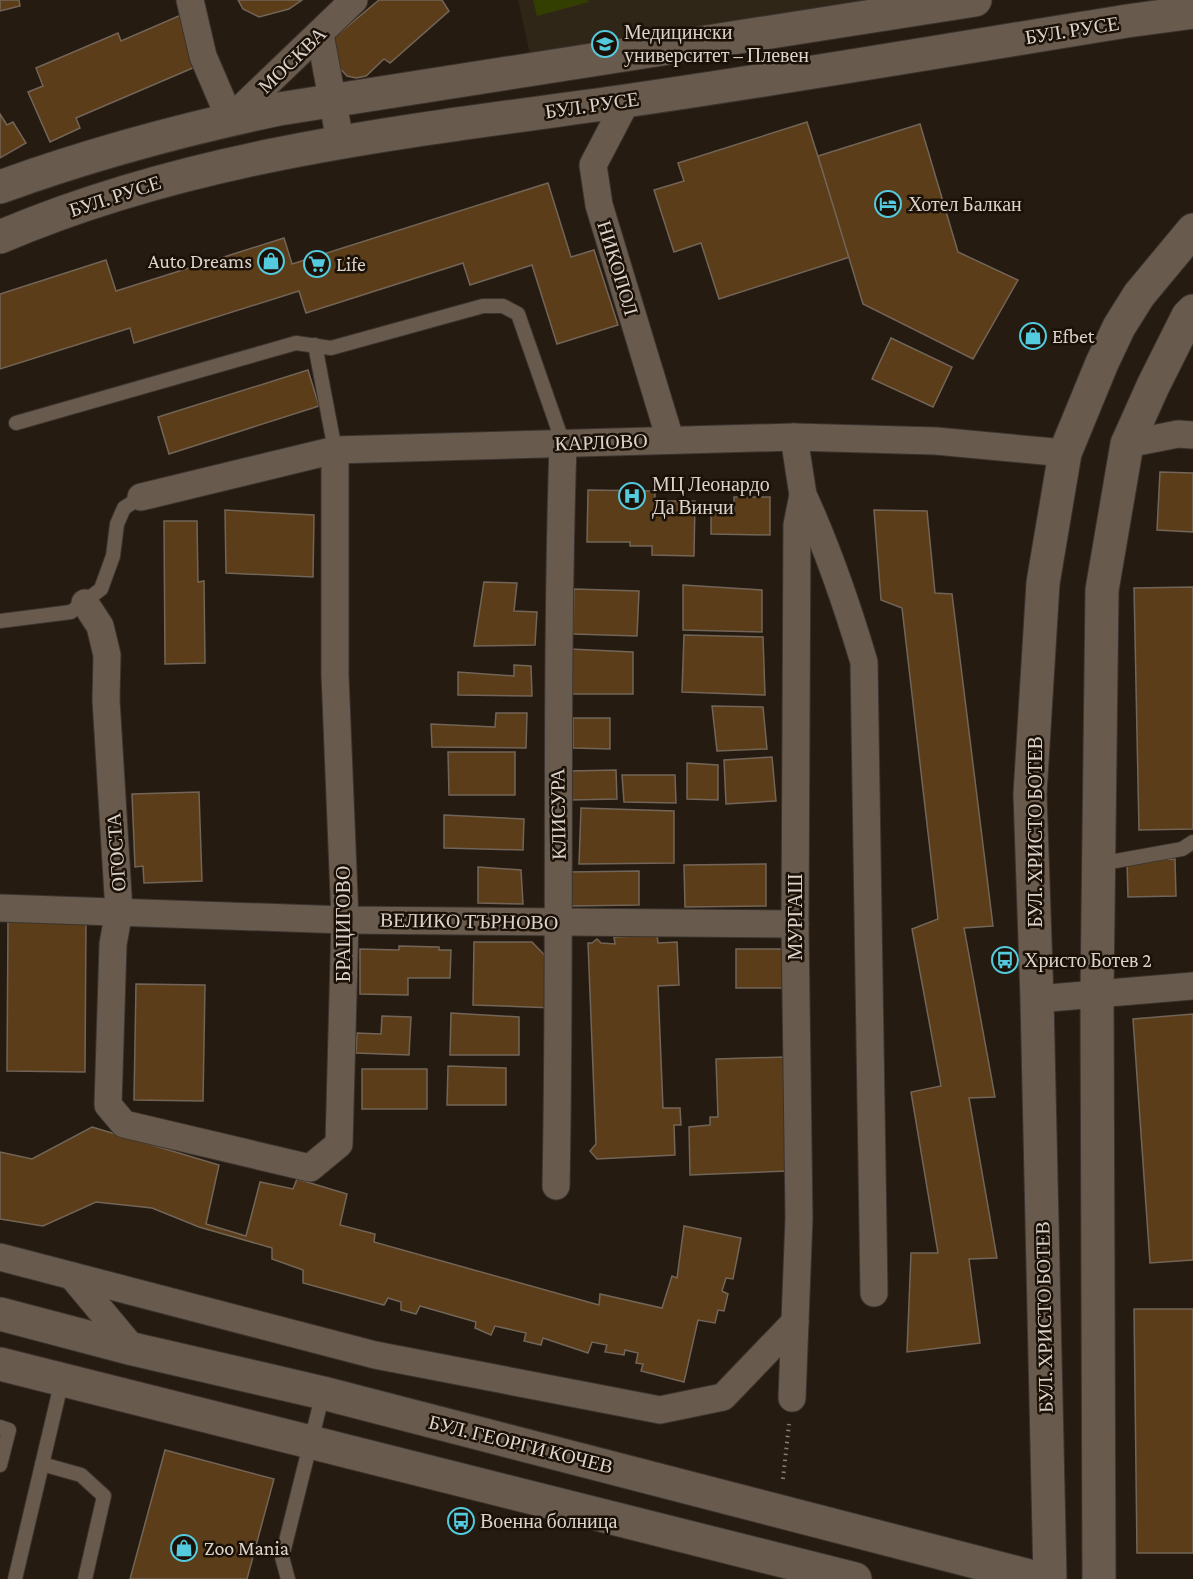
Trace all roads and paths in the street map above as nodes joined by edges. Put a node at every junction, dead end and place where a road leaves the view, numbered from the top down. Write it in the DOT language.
graph roads {
  1 [pos="190,0"];
  2 [pos="354,0"];
  3 [pos="975,0"];
  4 [pos="1193,12"];
  5 [pos="1127,21"];
  6 [pos="1193,33"];
  7 [pos="320,34"];
  8 [pos="627,100"];
  9 [pos="332,101"];
  10 [pos="230,119"];
  11 [pos="340,141"];
  12 [pos="0,187"];
  13 [pos="1193,230"];
  14 [pos="0,237"];
  15 [pos="1193,311"];
  16 [pos="315,345"];
  17 [pos="16,423"];
  18 [pos="1193,435"];
  19 [pos="794,437"];
  20 [pos="670,439"];
  21 [pos="562,443"];
  22 [pos="1127,444"];
  23 [pos="335,450"];
  24 [pos="1065,453"];
  25 [pos="803,495"];
  26 [pos="141,497"];
  27 [pos="85,603"];
  28 [pos="0,621"];
  29 [pos="1193,842"];
  30 [pos="1099,864"];
  31 [pos="0,908"];
  32 [pos="120,911"];
  33 [pos="345,920"];
  34 [pos="559,922"];
  35 [pos="795,924"];
  36 [pos="1193,987"];
  37 [pos="1097,995"];
  38 [pos="1037,999"];
  39 [pos="108,1105"];
  40 [pos="556,1186"];
  41 [pos="0,1257"];
  42 [pos="72,1276"];
  43 [pos="874,1293"];
  44 [pos="0,1314"];
  45 [pos="795,1322"];
  46 [pos="133,1349"];
  47 [pos="0,1364"];
  48 [pos="62,1380"];
  49 [pos="323,1393"];
  50 [pos="792,1398"];
  51 [pos="0,1428"];
  52 [pos="309,1443"];
  53 [pos="42,1464"];
  54 [pos="0,1465"];
  55 [pos="779,1510"];
  56 [pos="15,1579"];
  57 [pos="85,1579"];
  58 [pos="288,1579"];
  59 [pos="855,1579"];
  60 [pos="1041,1579"];
  61 [pos="1050,1579"];
  62 [pos="1099,1579"];
  1 -- 10 [label="street"];
  2 -- 7 [label="street, МОСКВА"];
  3 -- 9 [label="main road"];
  4 -- 5 [label="main road, БУЛ. РУСЕ"];
  5 -- 6 [label="main road"];
  5 -- 8 [label="main road, БУЛ. РУСЕ"];
  7 -- 9 [label="street"];
  7 -- 10 [label="street, МОСКВА"];
  8 -- 11 [label="main road, БУЛ. РУСЕ"];
  8 -- 20 [label="street, НИКОПОЛ"];
  9 -- 10 [label="main road"];
  9 -- 11 [label="street"];
  10 -- 12 [label="main road"];
  11 -- 14 [label="main road, БУЛ. РУСЕ"];
  13 -- 24 [label="main road, БУЛ. ХРИСТО БОТЕВ"];
  15 -- 22 [label="main road"];
  16 -- 17 [label="lane"];
  16 -- 21 [label="lane"];
  16 -- 23 [label="lane"];
  18 -- 22 [label="street"];
  19 -- 20 [label="street, КАРЛОВО"];
  19 -- 24 [label="street, КАРЛОВО"];
  19 -- 25 [label="street, МУРГАШ"];
  20 -- 21 [label="street, КАРЛОВО"];
  21 -- 23 [label="street, КАРЛОВО"];
  21 -- 34 [label="street, КЛИСУРА"];
  22 -- 30 [label="main road"];
  23 -- 26 [label="street, КАРЛОВО"];
  23 -- 33 [label="street, БРАЦИГОВО"];
  24 -- 38 [label="main road, БУЛ. ХРИСТО БОТЕВ"];
  25 -- 35 [label="street, МУРГАШ"];
  25 -- 43 [label="street"];
  26 -- 27 [label="lane"];
  27 -- 28 [label="lane"];
  27 -- 32 [label="street, ОГОСТА"];
  29 -- 30 [label="lane"];
  30 -- 37 [label="main road"];
  31 -- 32 [label="street, ВЕЛИКО ТЪРНОВО"];
  32 -- 33 [label="street, ВЕЛИКО ТЪРНОВО"];
  32 -- 39 [label="street, ОГОСТА"];
  33 -- 34 [label="street, ВЕЛИКО ТЪРНОВО"];
  33 -- 39 [label="street, БРАЦИГОВО"];
  34 -- 35 [label="street, ВЕЛИКО ТЪРНОВО"];
  34 -- 40 [label="street, КЛИСУРА"];
  35 -- 45 [label="street, МУРГАШ"];
  36 -- 37 [label="street"];
  37 -- 38 [label="street"];
  37 -- 62 [label="main road"];
  38 -- 61 [label="main road, БУЛ. ХРИСТО БОТЕВ"];
  41 -- 42 [label="street"];
  42 -- 45 [label="street"];
  42 -- 46 [label="street"];
  44 -- 46 [label="main road, БУЛ. ГЕОРГИ КОЧЕВ"];
  45 -- 50 [label="street, МУРГАШ"];
  46 -- 49 [label="main road, БУЛ. ГЕОРГИ КОЧЕВ"];
  47 -- 48 [label="main road"];
  48 -- 52 [label="main road"];
  48 -- 53 [label="lane"];
  49 -- 52 [label="lane"];
  49 -- 55 [label="main road, БУЛ. ГЕОРГИ КОЧЕВ"];
  50 -- 55 [label="path"];
  51 -- 54 [label="lane"];
  52 -- 58 [label="lane"];
  52 -- 59 [label="main road"];
  53 -- 56 [label="lane"];
  53 -- 57 [label="lane"];
  55 -- 60 [label="main road, БУЛ. ГЕОРГИ КОЧЕВ"];
}
